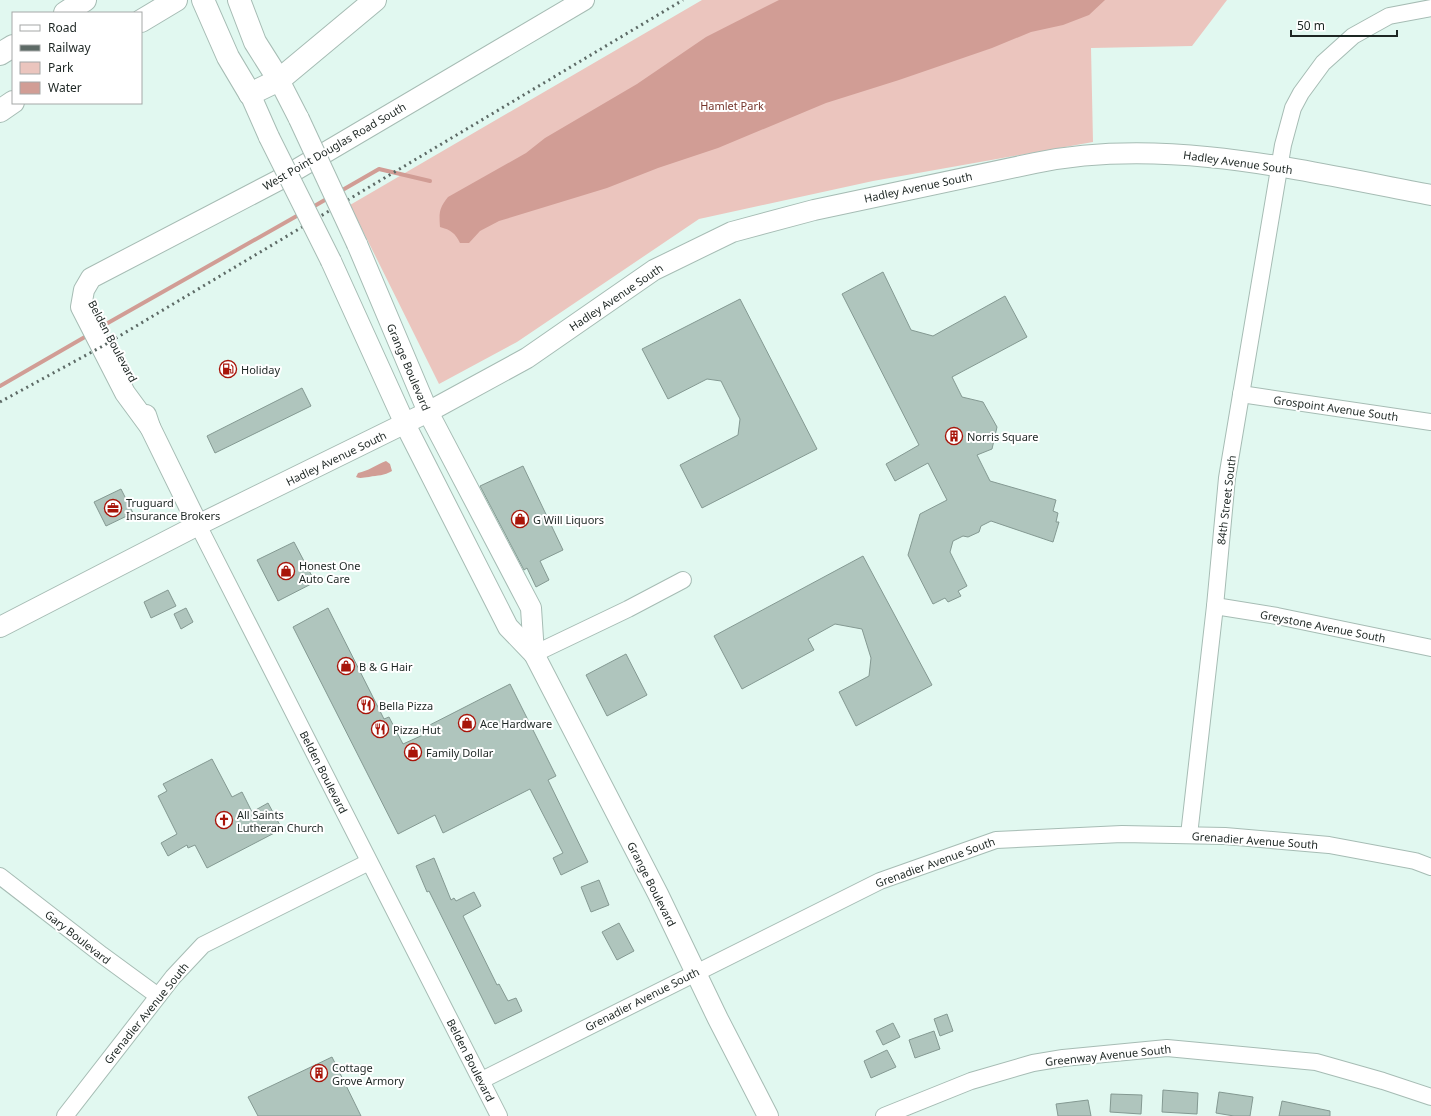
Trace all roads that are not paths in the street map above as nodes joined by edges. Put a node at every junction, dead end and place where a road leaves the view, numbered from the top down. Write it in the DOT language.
graph roads {
  1 [pos="85,0"];
  2 [pos="176,0"];
  3 [pos="203,0"];
  4 [pos="239,0"];
  5 [pos="375,0"];
  6 [pos="584,0"];
  7 [pos="1431,8"];
  8 [pos="66,12"];
  9 [pos="142,20"];
  10 [pos="12,47"];
  11 [pos="0,54"];
  12 [pos="279,80"];
  13 [pos="250,94"];
  14 [pos="12,103"];
  15 [pos="0,111"];
  16 [pos="1280,167"];
  17 [pos="1431,195"];
  18 [pos="84,290"];
  19 [pos="1241,394"];
  20 [pos="428,412"];
  21 [pos="1431,422"];
  22 [pos="405,424"];
  23 [pos="198,525"];
  24 [pos="683,580"];
  25 [pos="1215,606"];
  26 [pos="0,627"];
  27 [pos="1431,648"];
  28 [pos="534,654"];
  29 [pos="1189,835"];
  30 [pos="369,862"];
  31 [pos="1431,867"];
  32 [pos="0,876"];
  33 [pos="695,973"];
  34 [pos="158,996"];
  35 [pos="482,1080"];
  36 [pos="1431,1097"];
  37 [pos="65,1116"];
  38 [pos="499,1116"];
  39 [pos="768,1116"];
  40 [pos="884,1116"];
  1 -- 8 [label="main road"];
  2 -- 9 [label="main road"];
  3 -- 13 [label="main road"];
  4 -- 12 [label="main road"];
  5 -- 12 [label="main road"];
  6 -- 18 [label="street, West Point Douglas Road South"];
  7 -- 16 [label="street, 84th Street South"];
  10 -- 11 [label="main road"];
  12 -- 13 [label="main road"];
  12 -- 20 [label="street, Grange Boulevard, bridge"];
  13 -- 22 [label="street, Grange Boulevard, bridge"];
  14 -- 15 [label="main road"];
  16 -- 17 [label="street, Hadley Avenue South"];
  16 -- 19 [label="street, 84th Street South"];
  16 -- 20 [label="street, Hadley Avenue South"];
  18 -- 23 [label="street, Belden Boulevard"];
  19 -- 21 [label="street, Grospoint Avenue South"];
  19 -- 25 [label="street, 84th Street South"];
  20 -- 22 [label="street, Hadley Avenue South"];
  20 -- 28 [label="street, Grange Boulevard"];
  22 -- 23 [label="street, Hadley Avenue South"];
  22 -- 28 [label="street, Grange Boulevard"];
  23 -- 26 [label="street, Hadley Avenue South"];
  23 -- 30 [label="street, Belden Boulevard"];
  24 -- 28 [label="street"];
  25 -- 27 [label="street, Greystone Avenue South"];
  25 -- 29 [label="street, 84th Street South"];
  28 -- 33 [label="street, Grange Boulevard"];
  29 -- 31 [label="street, Grenadier Avenue South"];
  29 -- 33 [label="street, Grenadier Avenue South"];
  30 -- 34 [label="street, Grenadier Avenue South"];
  30 -- 35 [label="street, Belden Boulevard"];
  32 -- 34 [label="street, Gary Boulevard"];
  33 -- 35 [label="street, Grenadier Avenue South"];
  33 -- 39 [label="street, Grange Boulevard"];
  34 -- 37 [label="street, Grenadier Avenue South"];
  35 -- 38 [label="street, Belden Boulevard"];
  36 -- 40 [label="street, Greenway Avenue South"];
}
